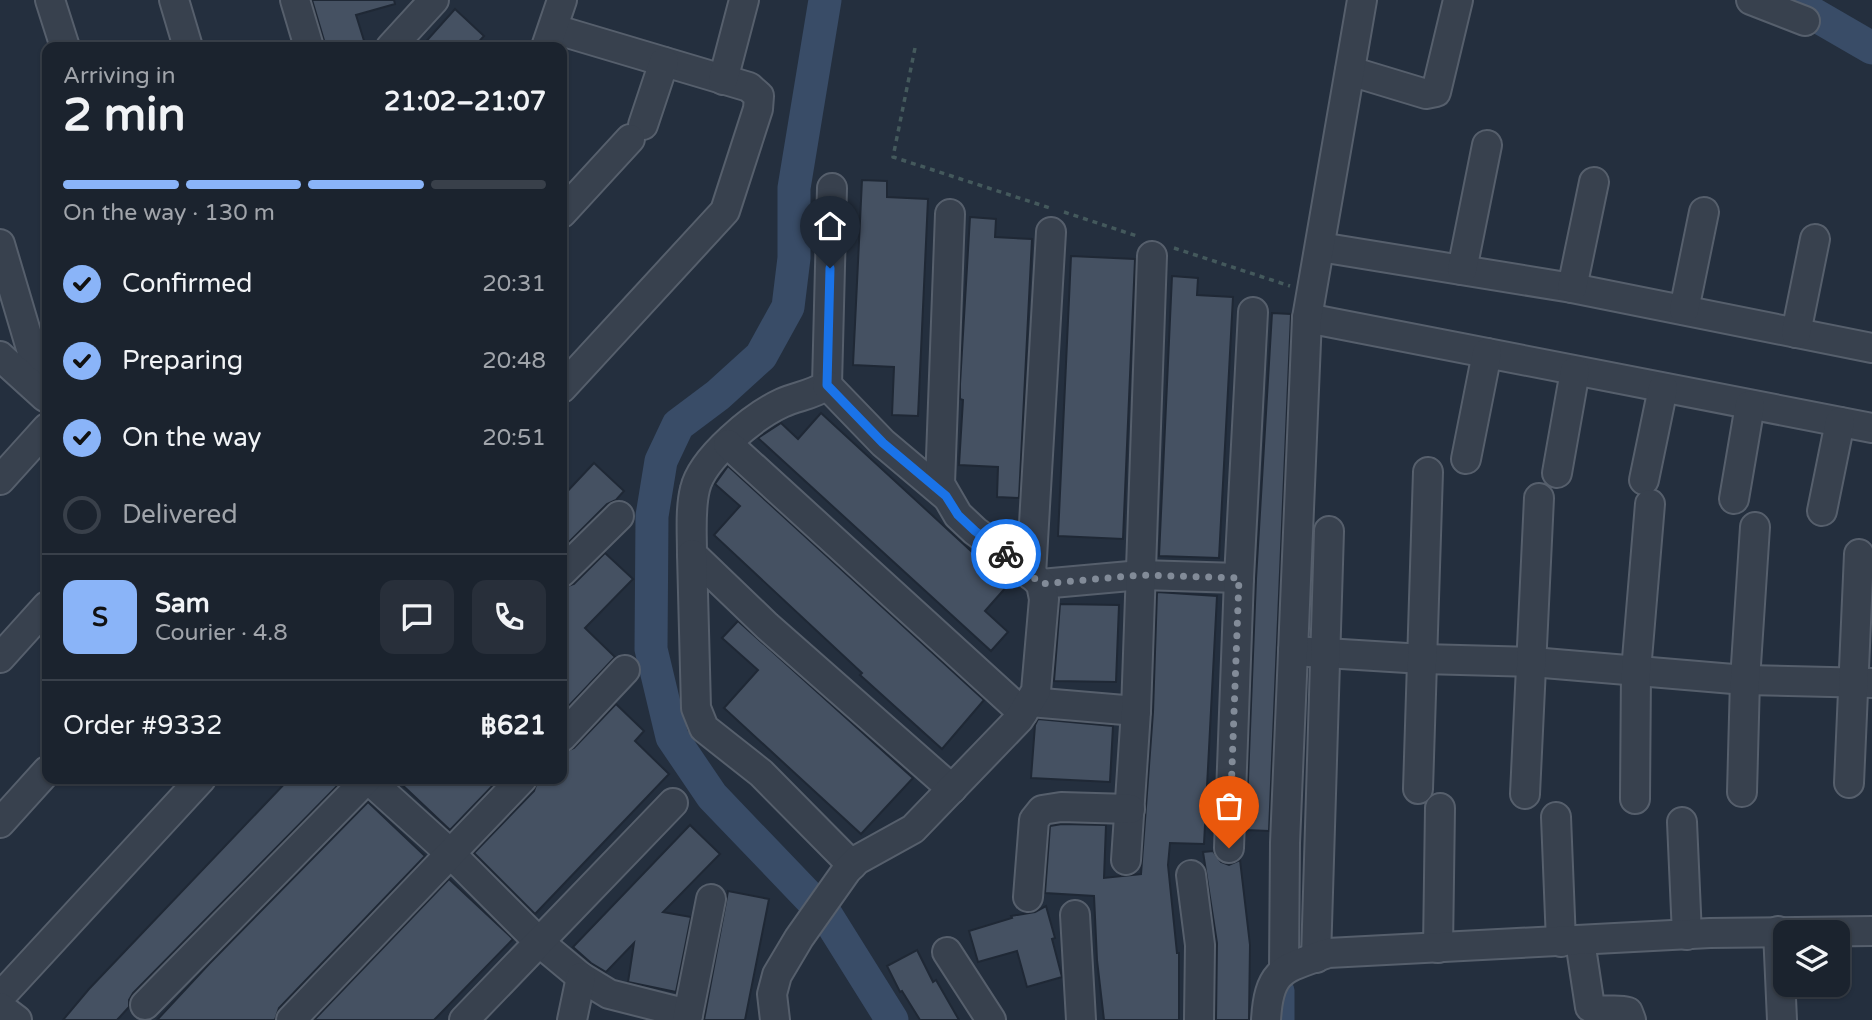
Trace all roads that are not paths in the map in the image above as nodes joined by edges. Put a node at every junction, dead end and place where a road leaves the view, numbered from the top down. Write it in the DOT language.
graph roads {
  1 [pos="50,0"];
  2 [pos="174,0"];
  3 [pos="295,0"];
  4 [pos="562,0"];
  5 [pos="744,0"];
  6 [pos="1362,0"];
  7 [pos="1458,0"];
  8 [pos="1751,0"];
  9 [pos="425,3"];
  10 [pos="1805,21"];
  11 [pos="550,38"];
  12 [pos="63,42"];
  13 [pos="187,42"];
  14 [pos="308,42"];
  15 [pos="395,42"];
  16 [pos="664,62"];
  17 [pos="1350,71"];
  18 [pos="723,80"];
  19 [pos="1487,145"];
  20 [pos="1594,182"];
  21 [pos="832,188"];
  22 [pos="567,208"];
  23 [pos="1704,212"];
  24 [pos="950,214"];
  25 [pos="1055,217"];
  26 [pos="1815,239"];
  27 [pos="0,244"];
  28 [pos="1154,247"];
  29 [pos="1320,247"];
  30 [pos="1462,270"];
  31 [pos="1572,288"];
  32 [pos="1309,305"];
  33 [pos="1684,310"];
  34 [pos="1253,312"];
  35 [pos="1796,333"];
  36 [pos="1872,348"];
  37 [pos="1487,353"];
  38 [pos="0,356"];
  39 [pos="1575,371"];
  40 [pos="567,383"];
  41 [pos="42,384"];
  42 [pos="827,385"];
  43 [pos="1663,388"];
  44 [pos="42,393"];
  45 [pos="1750,405"];
  46 [pos="1840,422"];
  47 [pos="1872,428"];
  48 [pos="42,434"];
  49 [pos="728,444"];
  50 [pos="1466,459"];
  51 [pos="1428,472"];
  52 [pos="1556,473"];
  53 [pos="0,480"];
  54 [pos="946,496"];
  55 [pos="1539,498"];
  56 [pos="1734,499"];
  57 [pos="1822,511"];
  58 [pos="619,516"];
  59 [pos="1755,527"];
  60 [pos="1329,531"];
  61 [pos="692,554"];
  62 [pos="1859,554"];
  63 [pos="567,567"];
  64 [pos="1141,575"];
  65 [pos="1239,578"];
  66 [pos="1036,579"];
  67 [pos="42,612"];
  68 [pos="1293,651"];
  69 [pos="1325,653"];
  70 [pos="0,658"];
  71 [pos="1423,659"];
  72 [pos="1532,662"];
  73 [pos="625,670"];
  74 [pos="1636,671"];
  75 [pos="1745,680"];
  76 [pos="1863,683"];
  77 [pos="1027,708"];
  78 [pos="1136,711"];
  79 [pos="567,732"];
  80 [pos="42,776"];
  81 [pos="1849,783"];
  82 [pos="196,784"];
  83 [pos="362,784"];
  84 [pos="373,784"];
  85 [pos="517,784"];
  86 [pos="952,789"];
  87 [pos="1418,789"];
  88 [pos="1742,792"];
  89 [pos="1525,794"];
  90 [pos="1635,799"];
  91 [pos="673,803"];
  92 [pos="1440,808"];
  93 [pos="1130,809"];
  94 [pos="1556,817"];
  95 [pos="0,822"];
  96 [pos="1682,822"];
  97 [pos="1229,848"];
  98 [pos="451,854"];
  99 [pos="1126,860"];
  100 [pos="852,865"];
  101 [pos="1191,875"];
  102 [pos="1028,897"];
  103 [pos="711,899"];
  104 [pos="1075,915"];
  105 [pos="1850,930"];
  106 [pos="1872,930"];
  107 [pos="1773,931"];
  108 [pos="1687,935"];
  109 [pos="1571,941"];
  110 [pos="539,942"];
  111 [pos="1438,948"];
  112 [pos="947,952"];
  113 [pos="1316,958"];
  114 [pos="1284,969"];
  115 [pos="581,977"];
  116 [pos="0,997"];
  117 [pos="1781,997"];
  118 [pos="145,1005"];
  119 [pos="0,1007"];
  120 [pos="688,1017"];
  121 [pos="17,1020"];
  122 [pos="291,1020"];
  123 [pos="464,1020"];
  124 [pos="572,1020"];
  125 [pos="775,1020"];
  126 [pos="991,1020"];
  127 [pos="1081,1020"];
  128 [pos="1199,1020"];
  129 [pos="1266,1020"];
  130 [pos="1630,1020"];
  131 [pos="1782,1020"];
  1 -- 12 [label="street"];
  2 -- 13 [label="street"];
  3 -- 14 [label="street"];
  4 -- 11 [label="street"];
  5 -- 18 [label="street"];
  6 -- 17 [label="street"];
  7 -- 17 [label="street"];
  8 -- 10 [label="street"];
  9 -- 15 [label="street"];
  11 -- 16 [label="street"];
  16 -- 18 [label="street"];
  16 -- 22 [label="street"];
  17 -- 29 [label="street"];
  18 -- 40 [label="street"];
  19 -- 30 [label="street"];
  20 -- 31 [label="street"];
  21 -- 42 [label="street"];
  23 -- 33 [label="street"];
  24 -- 54 [label="street"];
  25 -- 66 [label="street"];
  26 -- 35 [label="street"];
  27 -- 41 [label="street"];
  28 -- 64 [label="street"];
  29 -- 30 [label="street"];
  29 -- 32 [label="street"];
  30 -- 31 [label="street"];
  31 -- 33 [label="street"];
  32 -- 37 [label="street"];
  32 -- 68 [label="street"];
  33 -- 35 [label="street"];
  34 -- 65 [label="street"];
  35 -- 36 [label="street"];
  37 -- 39 [label="street"];
  37 -- 50 [label="street"];
  38 -- 44 [label="street"];
  39 -- 43 [label="street"];
  39 -- 52 [label="street"];
  42 -- 49 [label="street"];
  42 -- 54 [label="street"];
  43 -- 45 [label="street"];
  43 -- 74 [label="street"];
  45 -- 46 [label="street"];
  45 -- 56 [label="street"];
  46 -- 47 [label="street"];
  46 -- 57 [label="street"];
  48 -- 53 [label="street"];
  49 -- 61 [label="street"];
  49 -- 77 [label="street"];
  51 -- 71 [label="street"];
  54 -- 66 [label="street"];
  55 -- 72 [label="street"];
  58 -- 63 [label="street"];
  59 -- 75 [label="street"];
  60 -- 69 [label="street"];
  61 -- 86 [label="street"];
  61 -- 100 [label="street"];
  62 -- 76 [label="street"];
  64 -- 65 [label="street"];
  64 -- 66 [label="street"];
  64 -- 78 [label="street"];
  65 -- 97 [label="street"];
  66 -- 77 [label="street"];
  67 -- 70 [label="street"];
  68 -- 69 [label="street"];
  68 -- 114 [label="street"];
  69 -- 71 [label="street"];
  69 -- 113 [label="street"];
  71 -- 72 [label="street"];
  71 -- 87 [label="street"];
  72 -- 74 [label="street"];
  72 -- 89 [label="street"];
  73 -- 79 [label="street"];
  74 -- 75 [label="street"];
  74 -- 90 [label="street"];
  75 -- 76 [label="street"];
  75 -- 88 [label="street"];
  76 -- 81 [label="street"];
  77 -- 78 [label="street"];
  77 -- 86 [label="street"];
  78 -- 93 [label="street"];
  80 -- 95 [label="street"];
  82 -- 116 [label="street"];
  83 -- 118 [label="street"];
  84 -- 98 [label="street"];
  85 -- 98 [label="street"];
  86 -- 100 [label="street"];
  91 -- 110 [label="street"];
  92 -- 111 [label="street"];
  93 -- 99 [label="street"];
  93 -- 102 [label="street"];
  94 -- 109 [label="street"];
  96 -- 108 [label="street"];
  98 -- 110 [label="street"];
  98 -- 122 [label="street"];
  100 -- 125 [label="street"];
  101 -- 128 [label="street"];
  103 -- 120 [label="street"];
  104 -- 127 [label="street"];
  105 -- 106 [label="street"];
  107 -- 108 [label="street"];
  108 -- 109 [label="street"];
  109 -- 111 [label="street"];
  109 -- 130 [label="street"];
  110 -- 115 [label="street"];
  110 -- 123 [label="street"];
  111 -- 113 [label="street"];
  112 -- 126 [label="street"];
  113 -- 114 [label="street"];
  114 -- 129 [label="street"];
  115 -- 120 [label="street"];
  115 -- 124 [label="street"];
  117 -- 131 [label="street"];
  119 -- 121 [label="street"];
}
